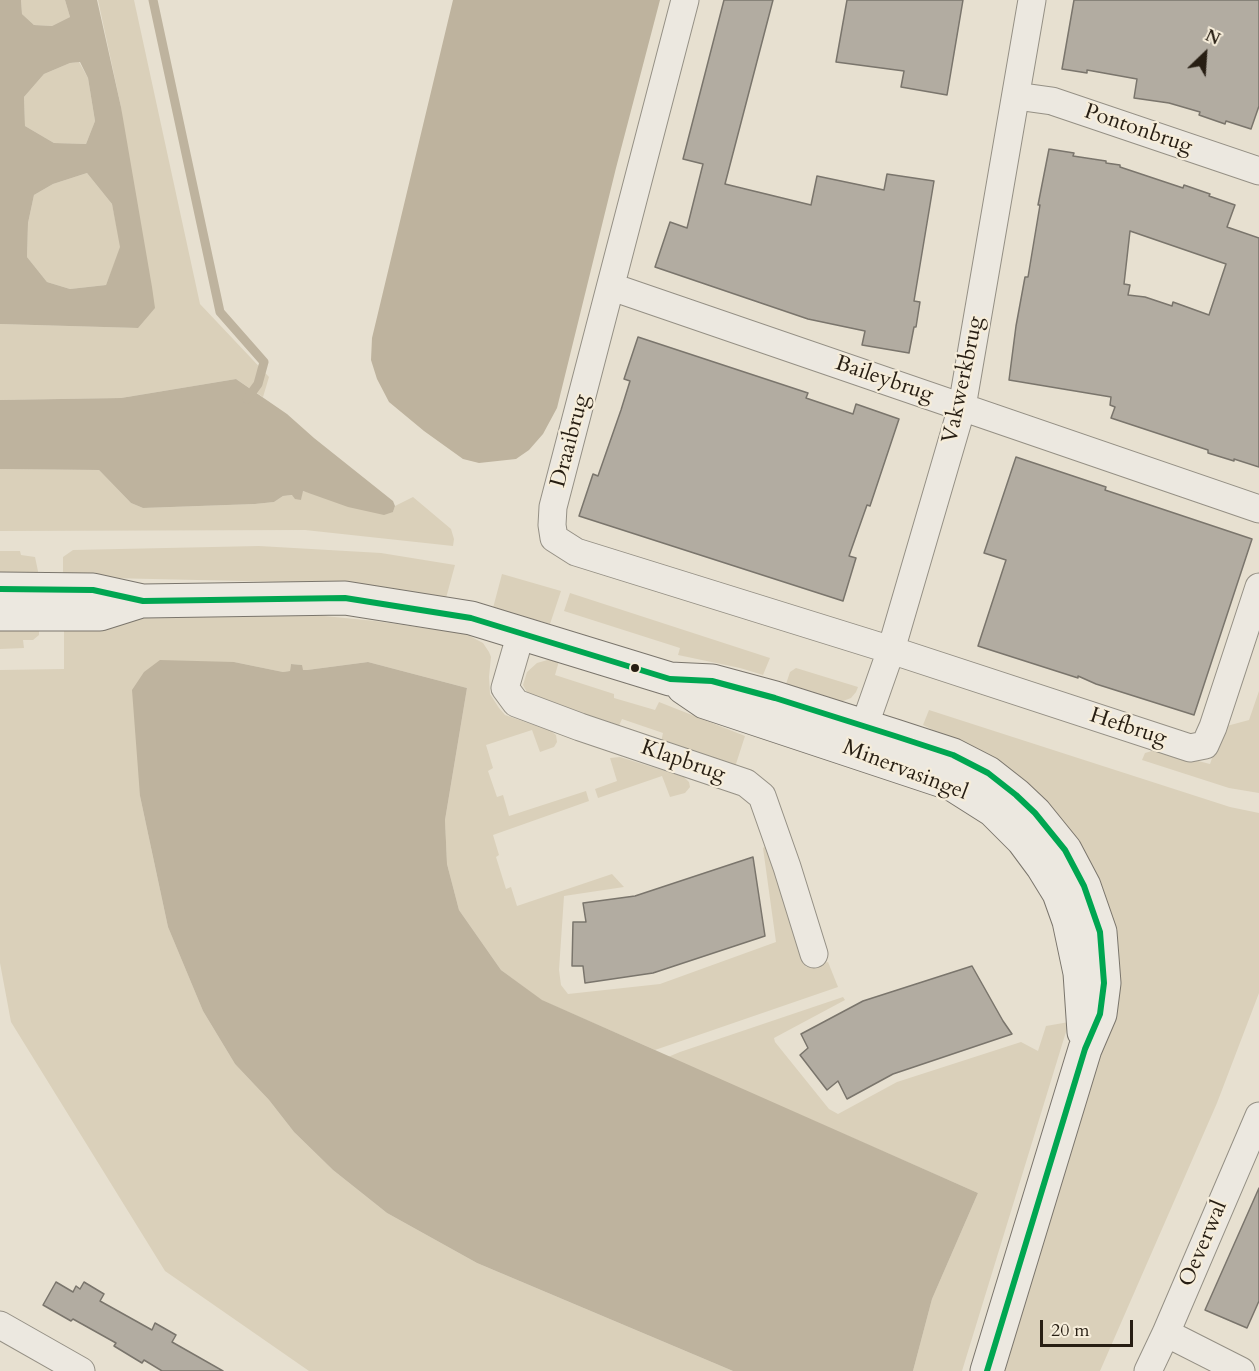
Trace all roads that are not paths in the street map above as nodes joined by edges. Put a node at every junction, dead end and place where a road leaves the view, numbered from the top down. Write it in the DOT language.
graph roads {
  1 [pos="685,0"];
  2 [pos="1032,0"];
  3 [pos="1016,96"];
  4 [pos="1259,171"];
  5 [pos="612,287"];
  6 [pos="962,407"];
  7 [pos="1259,509"];
  8 [pos="1259,586"];
  9 [pos="0,590"];
  10 [pos="143,601"];
  11 [pos="0,614"];
  12 [pos="522,633"];
  13 [pos="891,650"];
  14 [pos="860,739"];
  15 [pos="813,954"];
  16 [pos="1259,1116"];
  17 [pos="0,1325"];
  18 [pos="1166,1333"];
  19 [pos="81,1371"];
  20 [pos="987,1371"];
  21 [pos="1148,1371"];
  22 [pos="1241,1371"];
  1 -- 5 [label="street, Draaibrug"];
  2 -- 3 [label="street, Vakwerkbrug"];
  3 -- 4 [label="street, Pontonbrug"];
  3 -- 6 [label="street, Vakwerkbrug"];
  5 -- 6 [label="street, Baileybrug"];
  5 -- 13 [label="street, Draaibrug"];
  6 -- 7 [label="street, Baileybrug"];
  6 -- 13 [label="street, Vakwerkbrug"];
  8 -- 13 [label="street, Hefbrug"];
  9 -- 10 [label="street, Minervasingel"];
  10 -- 11 [label="street, Minervasingel"];
  10 -- 12 [label="street, Minervasingel"];
  12 -- 14 [label="street, Minervasingel"];
  12 -- 15 [label="street, Klapbrug"];
  13 -- 14 [label="street, Vakwerkbrug"];
  14 -- 20 [label="street, Minervasingel"];
  16 -- 18 [label="street, Oeverwal"];
  17 -- 19 [label="street"];
  18 -- 21 [label="street, Oeverwal"];
  18 -- 22 [label="street"];
}
